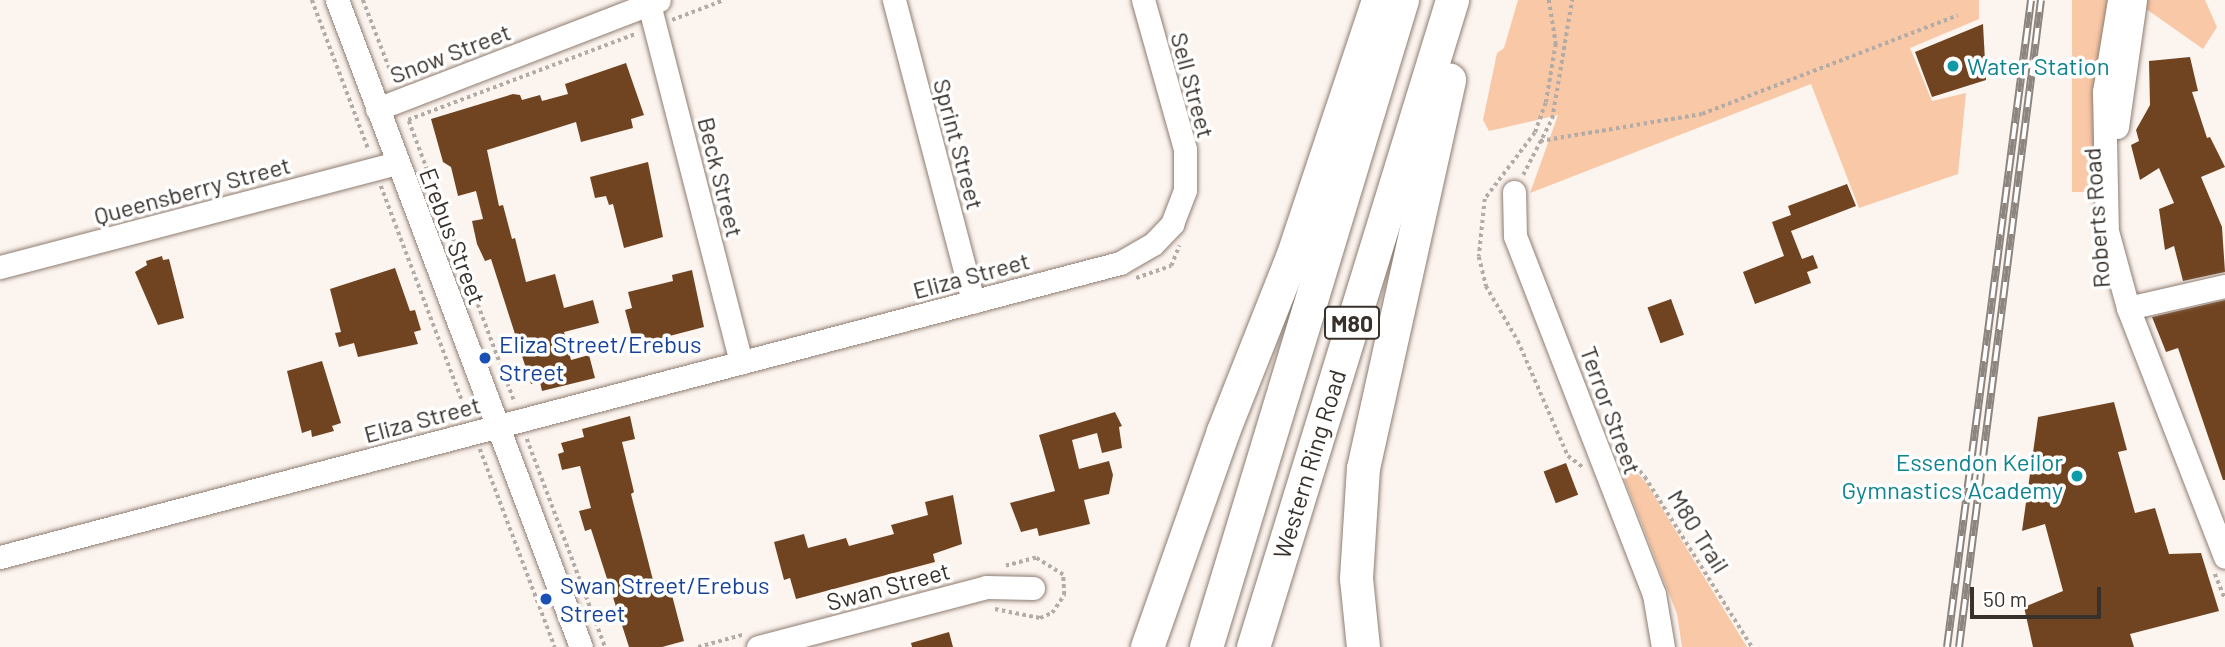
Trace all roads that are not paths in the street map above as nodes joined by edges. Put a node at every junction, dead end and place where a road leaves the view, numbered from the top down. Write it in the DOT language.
graph roads {
  1 [pos="337,0"];
  2 [pos="894,0"];
  3 [pos="1143,0"];
  4 [pos="1378,0"];
  5 [pos="1402,0"];
  6 [pos="1452,0"];
  7 [pos="1472,0"];
  8 [pos="2119,0"];
  9 [pos="2135,0"];
  10 [pos="654,2"];
  11 [pos="377,109"];
  12 [pos="381,177"];
  13 [pos="1514,192"];
  14 [pos="1172,224"];
  15 [pos="0,267"];
  16 [pos="2225,286"];
  17 [pos="972,302"];
  18 [pos="2128,308"];
  19 [pos="741,362"];
  20 [pos="498,426"];
  21 [pos="0,557"];
  22 [pos="2225,557"];
  23 [pos="1032,588"];
  24 [pos="581,647"];
  25 [pos="758,647"];
  26 [pos="1147,647"];
  27 [pos="1206,647"];
  28 [pos="1253,647"];
  29 [pos="1363,647"];
  30 [pos="1663,647"];
  1 -- 11 [label="street, Erebus Street"];
  2 -- 17 [label="street, Sprint Street"];
  3 -- 14 [label="street, Sell Street"];
  4 -- 26 [label="highway"];
  5 -- 27 [label="highway, Western Ring Road / M80"];
  6 -- 28 [label="highway, Western Ring Road / M80"];
  7 -- 29 [label="highway"];
  8 -- 18 [label="street, Roberts Road"];
  9 -- 18 [label="street, Roberts Road"];
  10 -- 11 [label="street, Snow Street"];
  10 -- 19 [label="street, Beck Street"];
  11 -- 12 [label="street, Erebus Street"];
  12 -- 15 [label="street, Queensberry Street"];
  12 -- 20 [label="street, Erebus Street"];
  13 -- 30 [label="street, Terror Street"];
  14 -- 17 [label="street, Eliza Street"];
  16 -- 18 [label="street"];
  17 -- 19 [label="street, Eliza Street"];
  18 -- 22 [label="street, Roberts Road"];
  19 -- 20 [label="street, Eliza Street"];
  20 -- 21 [label="street, Eliza Street"];
  20 -- 24 [label="street, Erebus Street"];
  23 -- 25 [label="street, Swan Street"];
}
